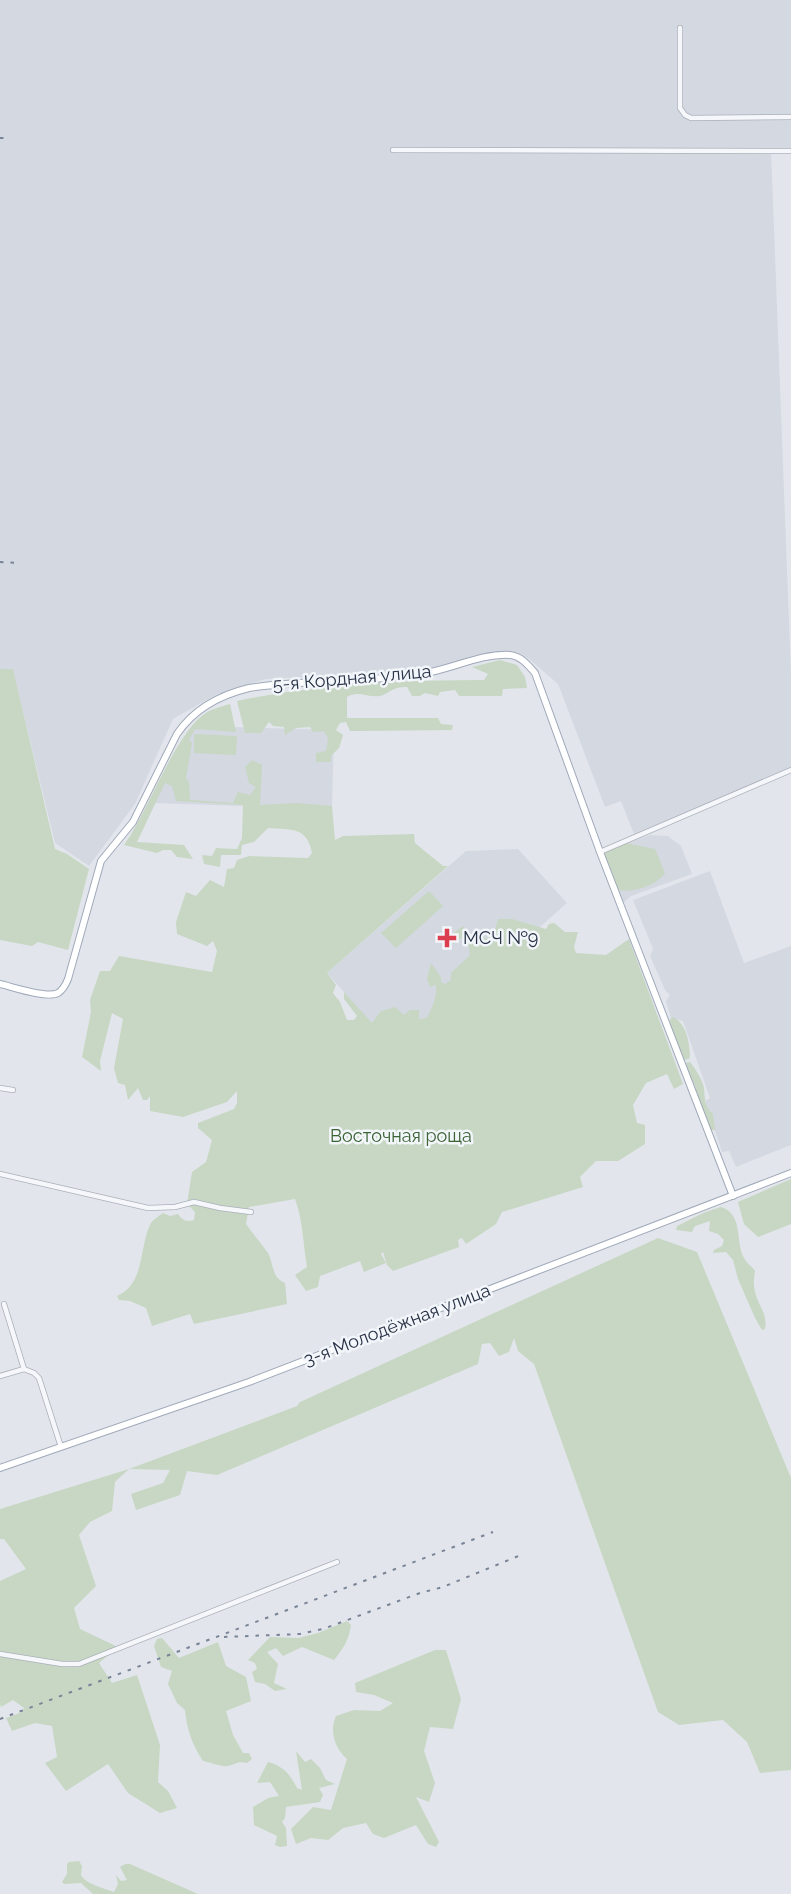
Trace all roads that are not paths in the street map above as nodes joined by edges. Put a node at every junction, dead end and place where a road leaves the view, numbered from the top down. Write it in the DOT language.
graph roads {
  1 [pos="680,28"];
  2 [pos="791,117"];
  3 [pos="393,150"];
  4 [pos="791,151"];
  5 [pos="791,770"];
  6 [pos="600,852"];
  7 [pos="0,984"];
  8 [pos="0,1088"];
  9 [pos="13,1090"];
  10 [pos="791,1173"];
  11 [pos="0,1174"];
  12 [pos="733,1196"];
  13 [pos="251,1212"];
  14 [pos="4,1304"];
  15 [pos="24,1369"];
  16 [pos="0,1376"];
  17 [pos="61,1447"];
  18 [pos="0,1468"];
  19 [pos="337,1562"];
  20 [pos="0,1654"];
  1 -- 2 [label="street"];
  3 -- 4 [label="street"];
  5 -- 6 [label="street"];
  6 -- 7 [label="main road, 5-я Кордная улица"];
  6 -- 12 [label="main road, 5-я Кордная улица"];
  8 -- 9 [label="street"];
  10 -- 12 [label="main road, 3-я Молодёжная улица"];
  11 -- 13 [label="street"];
  12 -- 17 [label="main road, 3-я Молодёжная улица"];
  14 -- 15 [label="street"];
  15 -- 16 [label="street"];
  15 -- 17 [label="street"];
  17 -- 18 [label="main road, 3-я Молодёжная улица"];
  19 -- 20 [label="street"];
}
